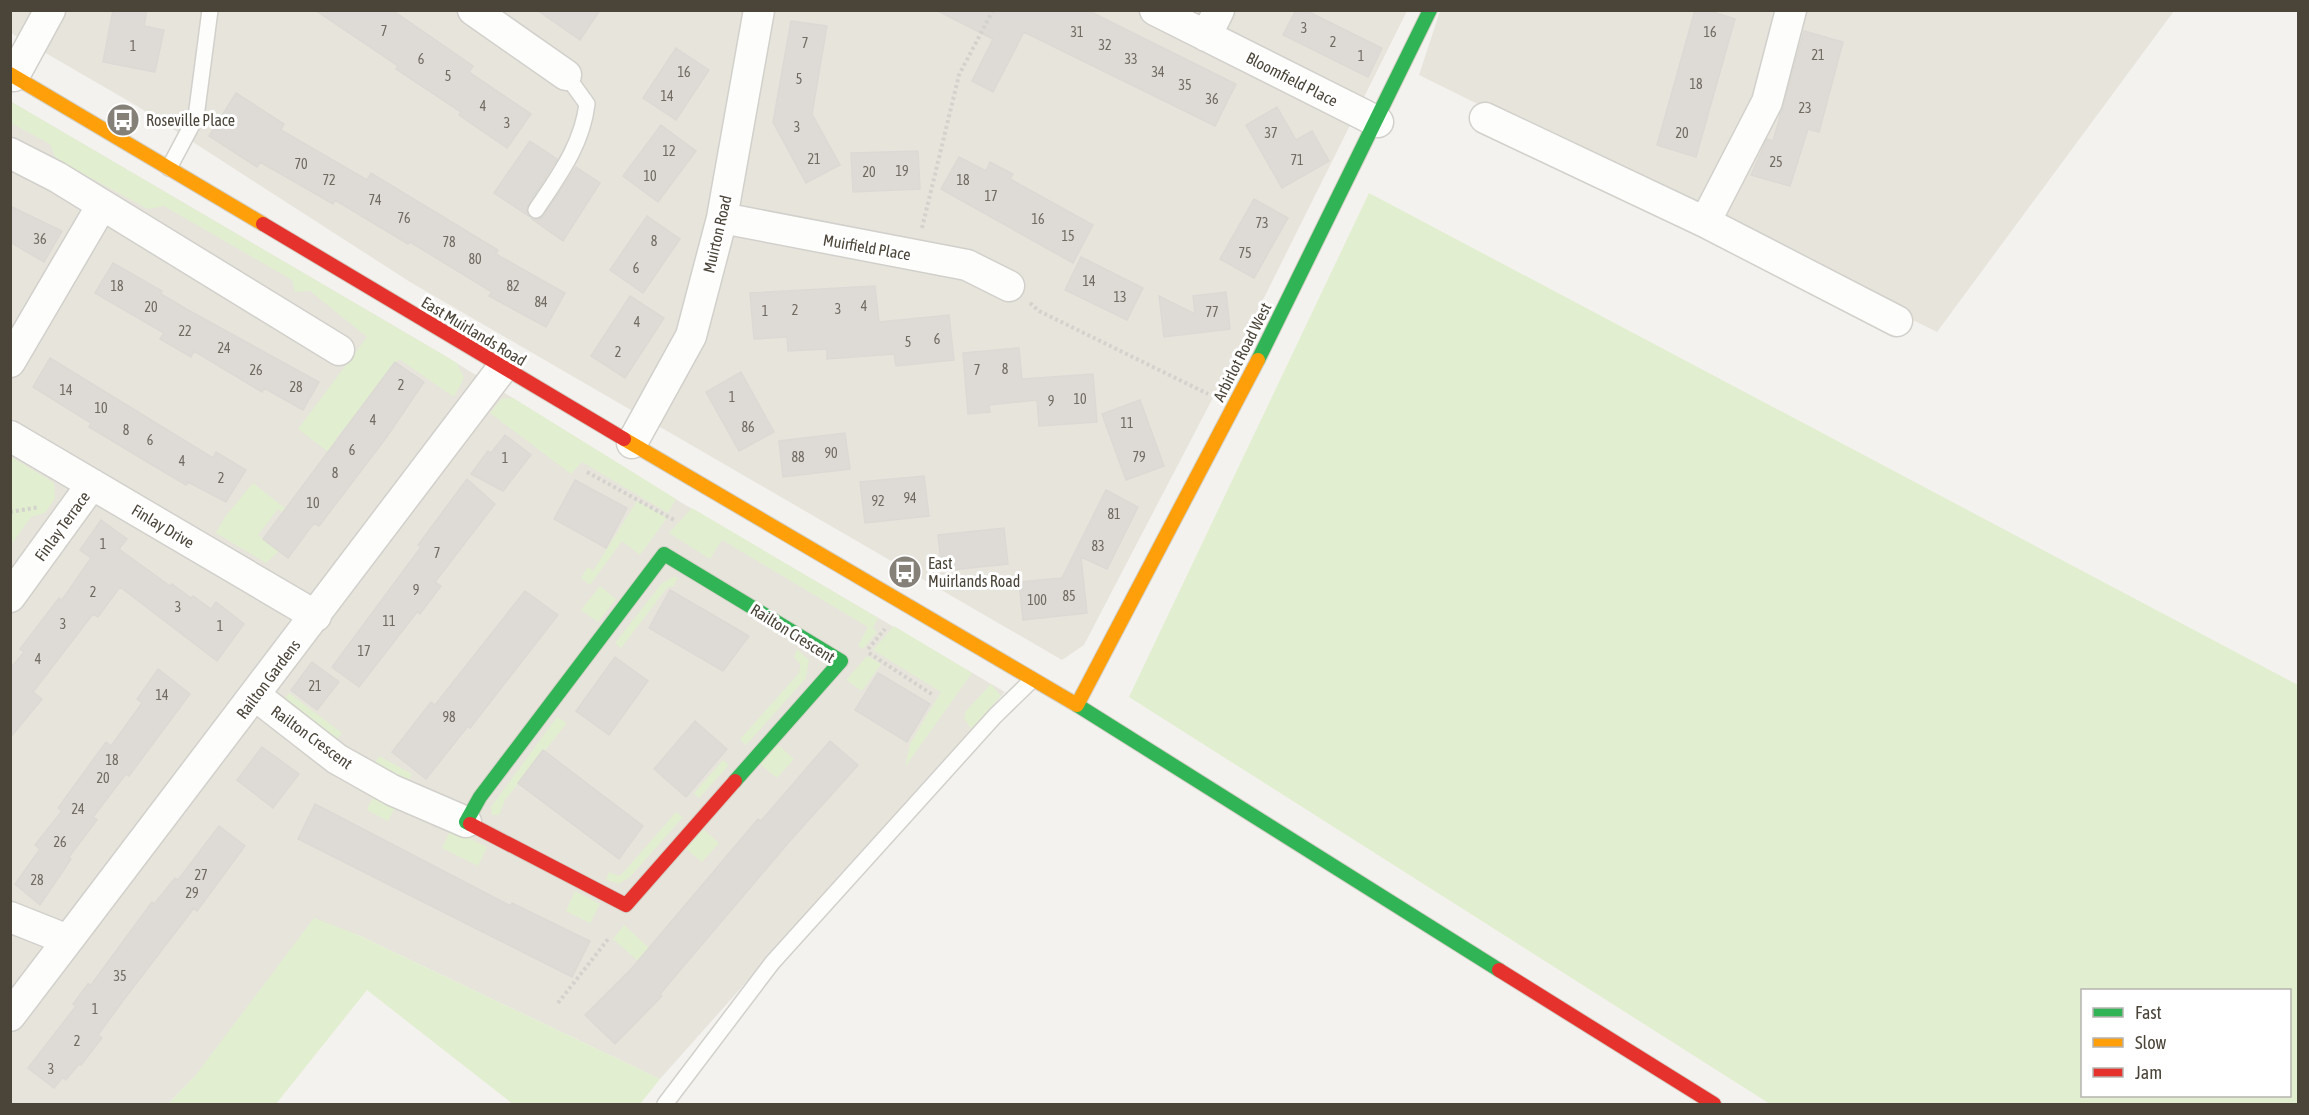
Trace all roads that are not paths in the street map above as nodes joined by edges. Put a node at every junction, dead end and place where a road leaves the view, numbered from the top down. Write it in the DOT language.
graph roads {
  1 [pos="50,10"];
  2 [pos="210,10"];
  3 [pos="473,10"];
  4 [pos="759,10"];
  5 [pos="1155,10"];
  6 [pos="1430,10"];
  7 [pos="1791,10"];
  8 [pos="1212,23"];
  9 [pos="12,75"];
  10 [pos="566,75"];
  11 [pos="1485,118"];
  12 [pos="1378,122"];
  13 [pos="10,153"];
  14 [pos="169,168"];
  15 [pos="102,205"];
  16 [pos="536,210"];
  17 [pos="722,218"];
  18 [pos="1705,222"];
  19 [pos="1009,286"];
  20 [pos="1897,321"];
  21 [pos="339,350"];
  22 [pos="10,362"];
  23 [pos="503,368"];
  24 [pos="10,436"];
  25 [pos="632,443"];
  26 [pos="92,484"];
  27 [pos="10,597"];
  28 [pos="316,616"];
  29 [pos="1032,681"];
  30 [pos="256,696"];
  31 [pos="1077,705"];
  32 [pos="466,822"];
  33 [pos="10,917"];
  34 [pos="68,940"];
  35 [pos="10,1017"];
  36 [pos="664,1104"];
  37 [pos="1714,1104"];
  1 -- 9 [label="street"];
  2 -- 14 [label="lane"];
  3 -- 10 [label="street"];
  4 -- 17 [label="street, Muirton Road"];
  5 -- 8 [label="street, Bloomfield Place"];
  6 -- 12 [label="street, Arbirlot Road West"];
  7 -- 18 [label="street"];
  8 -- 12 [label="street, Bloomfield Place"];
  9 -- 14 [label="street, East Muirlands Road"];
  10 -- 16 [label="lane"];
  11 -- 18 [label="street"];
  12 -- 31 [label="street, Arbirlot Road West"];
  13 -- 15 [label="street"];
  14 -- 23 [label="street, East Muirlands Road"];
  15 -- 21 [label="street"];
  15 -- 22 [label="street"];
  17 -- 19 [label="street, Muirfield Place"];
  17 -- 25 [label="street, Muirton Road"];
  18 -- 20 [label="street"];
  23 -- 25 [label="street, East Muirlands Road"];
  23 -- 28 [label="street, Railton Gardens"];
  24 -- 26 [label="street, Finlay Drive"];
  25 -- 29 [label="street, East Muirlands Road"];
  26 -- 27 [label="street, Finlay Terrace"];
  26 -- 28 [label="street, Finlay Drive"];
  28 -- 30 [label="street, Railton Gardens"];
  29 -- 31 [label="street, East Muirlands Road"];
  29 -- 36 [label="lane"];
  30 -- 32 [label="street, Railton Crescent"];
  30 -- 34 [label="street, Railton Gardens"];
  31 -- 37 [label="street, East Muirlands Road"];
  32 -- 32 [label="street, Railton Crescent"];
  33 -- 34 [label="street"];
  34 -- 35 [label="street, Railton Gardens"];
}
